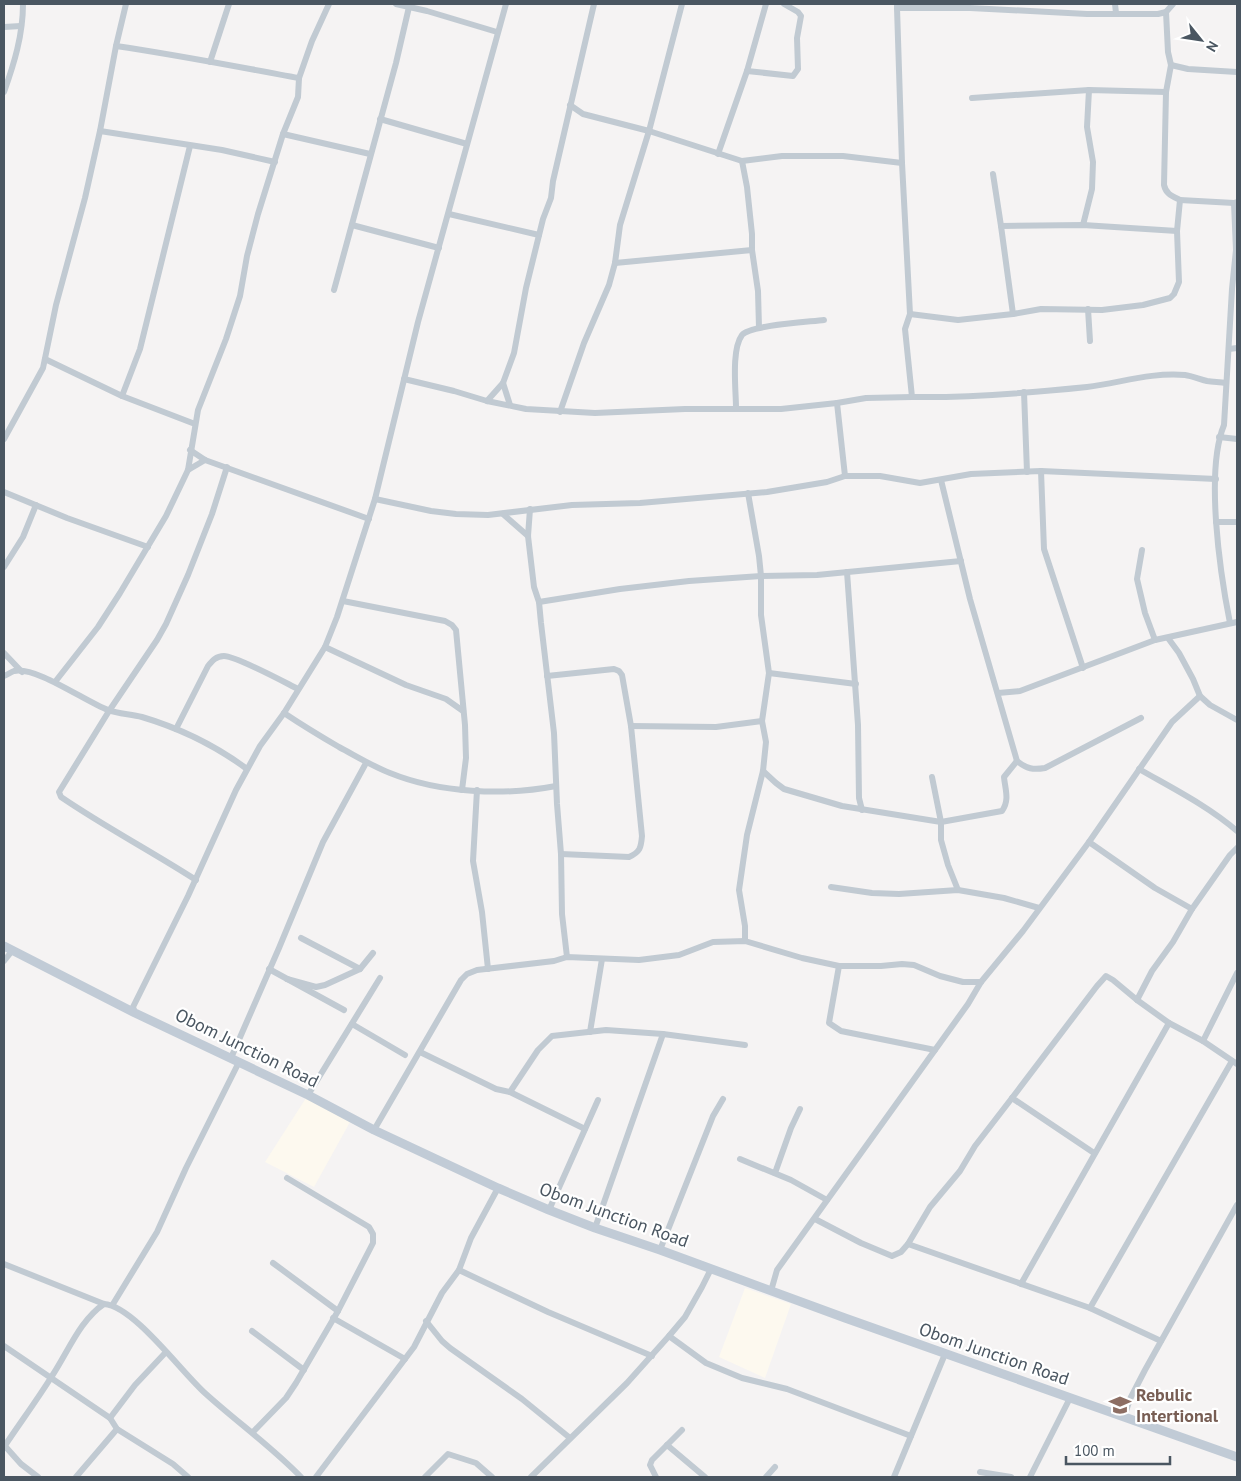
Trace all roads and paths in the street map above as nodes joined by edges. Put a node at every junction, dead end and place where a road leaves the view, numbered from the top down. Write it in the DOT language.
graph roads {
  1 [pos="23,4"];
  2 [pos="126,4"];
  3 [pos="228,4"];
  4 [pos="329,4"];
  5 [pos="396,4"];
  6 [pos="506,4"];
  7 [pos="594,4"];
  8 [pos="682,4"];
  9 [pos="766,4"];
  10 [pos="784,4"];
  11 [pos="1115,4"];
  12 [pos="1173,4"];
  13 [pos="897,6"];
  14 [pos="970,6"];
  15 [pos="409,7"];
  16 [pos="1166,12"];
  17 [pos="1116,13"];
  18 [pos="21,26"];
  19 [pos="4,27"];
  20 [pos="497,32"];
  21 [pos="116,46"];
  22 [pos="210,62"];
  23 [pos="1171,65"];
  24 [pos="747,71"];
  25 [pos="1237,72"];
  26 [pos="299,78"];
  27 [pos="1089,90"];
  28 [pos="4,92"];
  29 [pos="1166,92"];
  30 [pos="972,98"];
  31 [pos="570,105"];
  32 [pos="583,114"];
  33 [pos="568,119"];
  34 [pos="380,120"];
  35 [pos="100,131"];
  36 [pos="650,132"];
  37 [pos="283,134"];
  38 [pos="467,144"];
  39 [pos="190,146"];
  40 [pos="370,154"];
  41 [pos="718,154"];
  42 [pos="742,161"];
  43 [pos="275,162"];
  44 [pos="902,163"];
  45 [pos="993,174"];
  46 [pos="1180,200"];
  47 [pos="1236,202"];
  48 [pos="449,214"];
  49 [pos="352,225"];
  50 [pos="1083,225"];
  51 [pos="1001,226"];
  52 [pos="1177,231"];
  53 [pos="539,235"];
  54 [pos="438,248"];
  55 [pos="752,250"];
  56 [pos="615,263"];
  57 [pos="334,290"];
  58 [pos="1088,309"];
  59 [pos="910,314"];
  60 [pos="1013,314"];
  61 [pos="824,320"];
  62 [pos="759,328"];
  63 [pos="1090,341"];
  64 [pos="1237,348"];
  65 [pos="1229,349"];
  66 [pos="45,359"];
  67 [pos="404,380"];
  68 [pos="503,383"];
  69 [pos="1226,383"];
  70 [pos="1024,392"];
  71 [pos="122,396"];
  72 [pos="912,397"];
  73 [pos="487,401"];
  74 [pos="837,403"];
  75 [pos="510,405"];
  76 [pos="736,408"];
  77 [pos="560,412"];
  78 [pos="195,424"];
  79 [pos="1219,437"];
  80 [pos="4,439"];
  81 [pos="1237,439"];
  82 [pos="190,450"];
  83 [pos="205,460"];
  84 [pos="226,467"];
  85 [pos="188,470"];
  86 [pos="1041,471"];
  87 [pos="1028,472"];
  88 [pos="845,476"];
  89 [pos="1216,479"];
  90 [pos="941,480"];
  91 [pos="4,492"];
  92 [pos="748,493"];
  93 [pos="375,499"];
  94 [pos="36,505"];
  95 [pos="530,510"];
  96 [pos="504,514"];
  97 [pos="369,519"];
  98 [pos="1216,522"];
  99 [pos="1237,522"];
  100 [pos="528,536"];
  101 [pos="148,546"];
  102 [pos="1142,550"];
  103 [pos="961,561"];
  104 [pos="4,566"];
  105 [pos="847,572"];
  106 [pos="761,576"];
  107 [pos="343,601"];
  108 [pos="539,602"];
  109 [pos="1237,622"];
  110 [pos="1230,624"];
  111 [pos="1168,638"];
  112 [pos="1155,640"];
  113 [pos="325,647"];
  114 [pos="4,653"];
  115 [pos="1083,668"];
  116 [pos="22,672"];
  117 [pos="769,673"];
  118 [pos="4,676"];
  119 [pos="547,676"];
  120 [pos="55,682"];
  121 [pos="856,684"];
  122 [pos="298,689"];
  123 [pos="998,693"];
  124 [pos="462,695"];
  125 [pos="1200,696"];
  126 [pos="446,700"];
  127 [pos="109,711"];
  128 [pos="463,711"];
  129 [pos="284,713"];
  130 [pos="1141,718"];
  131 [pos="1237,720"];
  132 [pos="762,721"];
  133 [pos="631,726"];
  134 [pos="176,729"];
  135 [pos="1017,761"];
  136 [pos="366,763"];
  137 [pos="247,769"];
  138 [pos="1139,769"];
  139 [pos="763,772"];
  140 [pos="932,777"];
  141 [pos="556,786"];
  142 [pos="462,790"];
  143 [pos="477,790"];
  144 [pos="862,810"];
  145 [pos="941,822"];
  146 [pos="1237,831"];
  147 [pos="1089,842"];
  148 [pos="1237,848"];
  149 [pos="562,854"];
  150 [pos="196,880"];
  151 [pos="831,887"];
  152 [pos="958,890"];
  153 [pos="1039,908"];
  154 [pos="1192,909"];
  155 [pos="301,938"];
  156 [pos="745,941"];
  157 [pos="8,948"];
  158 [pos="373,953"];
  159 [pos="567,957"];
  160 [pos="602,959"];
  161 [pos="4,960"];
  162 [pos="839,966"];
  163 [pos="270,969"];
  164 [pos="360,969"];
  165 [pos="488,969"];
  166 [pos="1237,973"];
  167 [pos="380,978"];
  168 [pos="287,979"];
  169 [pos="980,982"];
  170 [pos="1137,1000"];
  171 [pos="344,1010"];
  172 [pos="135,1013"];
  173 [pos="1169,1022"];
  174 [pos="352,1024"];
  175 [pos="590,1032"];
  176 [pos="663,1034"];
  177 [pos="1203,1041"];
  178 [pos="745,1045"];
  179 [pos="935,1050"];
  180 [pos="420,1052"];
  181 [pos="405,1055"];
  182 [pos="235,1060"];
  183 [pos="1234,1062"];
  184 [pos="510,1092"];
  185 [pos="308,1095"];
  186 [pos="1012,1098"];
  187 [pos="723,1099"];
  188 [pos="598,1100"];
  189 [pos="800,1109"];
  190 [pos="585,1129"];
  191 [pos="374,1130"];
  192 [pos="1094,1153"];
  193 [pos="740,1159"];
  194 [pos="775,1173"];
  195 [pos="287,1178"];
  196 [pos="498,1188"];
  197 [pos="827,1200"];
  198 [pos="1237,1205"];
  199 [pos="549,1210"];
  200 [pos="815,1219"];
  201 [pos="595,1228"];
  202 [pos="908,1244"];
  203 [pos="660,1250"];
  204 [pos="273,1263"];
  205 [pos="4,1264"];
  206 [pos="711,1269"];
  207 [pos="460,1270"];
  208 [pos="1021,1284"];
  209 [pos="771,1291"];
  210 [pos="104,1304"];
  211 [pos="113,1304"];
  212 [pos="1090,1308"];
  213 [pos="338,1311"];
  214 [pos="334,1318"];
  215 [pos="426,1322"];
  216 [pos="252,1331"];
  217 [pos="669,1336"];
  218 [pos="1161,1341"];
  219 [pos="4,1346"];
  220 [pos="166,1352"];
  221 [pos="945,1354"];
  222 [pos="652,1356"];
  223 [pos="404,1360"];
  224 [pos="304,1370"];
  225 [pos="52,1377"];
  226 [pos="1070,1398"];
  227 [pos="1124,1416"];
  228 [pos="110,1418"];
  229 [pos="117,1429"];
  230 [pos="682,1430"];
  231 [pos="253,1432"];
  232 [pos="911,1436"];
  233 [pos="570,1438"];
  234 [pos="667,1445"];
  235 [pos="4,1446"];
  236 [pos="1237,1456"];
  237 [pos="775,1467"];
  238 [pos="980,1472"];
  239 [pos="38,1477"];
  240 [pos="76,1477"];
  241 [pos="188,1477"];
  242 [pos="302,1477"];
  243 [pos="316,1477"];
  244 [pos="425,1477"];
  245 [pos="492,1477"];
  246 [pos="531,1477"];
  247 [pos="656,1477"];
  248 [pos="705,1477"];
  249 [pos="766,1477"];
  250 [pos="894,1477"];
  251 [pos="1011,1477"];
  252 [pos="1030,1477"];
  1 -- 18 [label="street"];
  2 -- 21 [label="street"];
  3 -- 22 [label="street"];
  4 -- 26 [label="street"];
  5 -- 15 [label="street"];
  6 -- 20 [label="street"];
  7 -- 31 [label="street"];
  8 -- 36 [label="street"];
  9 -- 24 [label="street"];
  10 -- 24 [label="street"];
  11 -- 17 [label="street"];
  12 -- 16 [label="street"];
  13 -- 14 [label="street"];
  13 -- 44 [label="street"];
  14 -- 17 [label="street"];
  15 -- 20 [label="street"];
  15 -- 34 [label="street"];
  16 -- 17 [label="street"];
  16 -- 23 [label="street"];
  18 -- 19 [label="street"];
  18 -- 28 [label="street"];
  20 -- 38 [label="street"];
  21 -- 22 [label="street"];
  21 -- 35 [label="street"];
  22 -- 26 [label="street"];
  23 -- 25 [label="street"];
  23 -- 29 [label="street"];
  24 -- 41 [label="street"];
  26 -- 37 [label="street"];
  27 -- 29 [label="street"];
  27 -- 30 [label="street"];
  27 -- 50 [label="street"];
  29 -- 46 [label="street"];
  31 -- 32 [label="street"];
  31 -- 33 [label="street"];
  32 -- 33 [label="street"];
  32 -- 36 [label="street"];
  33 -- 53 [label="street"];
  34 -- 38 [label="street"];
  34 -- 40 [label="street"];
  35 -- 39 [label="street"];
  35 -- 66 [label="street"];
  36 -- 41 [label="street"];
  36 -- 56 [label="street"];
  37 -- 40 [label="street"];
  37 -- 43 [label="street"];
  38 -- 48 [label="street"];
  39 -- 43 [label="street"];
  39 -- 71 [label="street"];
  40 -- 49 [label="street"];
  41 -- 42 [label="street"];
  42 -- 44 [label="street"];
  42 -- 55 [label="street"];
  43 -- 78 [label="street"];
  44 -- 59 [label="street"];
  45 -- 51 [label="street"];
  46 -- 47 [label="street"];
  46 -- 52 [label="street"];
  47 -- 65 [label="street"];
  48 -- 53 [label="street"];
  48 -- 54 [label="street"];
  49 -- 54 [label="street"];
  49 -- 57 [label="street"];
  50 -- 51 [label="street"];
  50 -- 52 [label="street"];
  51 -- 60 [label="street"];
  52 -- 58 [label="street"];
  53 -- 68 [label="street"];
  54 -- 67 [label="street"];
  55 -- 56 [label="street"];
  55 -- 62 [label="street"];
  56 -- 77 [label="street"];
  58 -- 60 [label="street"];
  58 -- 63 [label="street"];
  59 -- 60 [label="street"];
  59 -- 72 [label="street"];
  61 -- 62 [label="street"];
  62 -- 76 [label="street"];
  64 -- 65 [label="street"];
  65 -- 69 [label="street"];
  66 -- 71 [label="street"];
  66 -- 80 [label="street"];
  67 -- 73 [label="street"];
  67 -- 93 [label="street"];
  68 -- 73 [label="street"];
  68 -- 75 [label="street"];
  69 -- 70 [label="street"];
  69 -- 79 [label="street"];
  70 -- 72 [label="street"];
  70 -- 87 [label="street"];
  71 -- 78 [label="street"];
  72 -- 74 [label="street"];
  73 -- 75 [label="street"];
  74 -- 76 [label="street"];
  74 -- 88 [label="street"];
  75 -- 77 [label="street"];
  76 -- 77 [label="street"];
  78 -- 82 [label="street"];
  79 -- 81 [label="street"];
  79 -- 89 [label="street"];
  82 -- 83 [label="street"];
  82 -- 85 [label="street"];
  83 -- 84 [label="street"];
  83 -- 85 [label="street"];
  84 -- 97 [label="street"];
  84 -- 127 [label="street"];
  85 -- 101 [label="street"];
  86 -- 87 [label="street"];
  86 -- 89 [label="street"];
  86 -- 115 [label="street"];
  87 -- 90 [label="street"];
  88 -- 90 [label="street"];
  88 -- 92 [label="street"];
  89 -- 98 [label="street"];
  90 -- 103 [label="street"];
  91 -- 94 [label="street"];
  92 -- 95 [label="street"];
  92 -- 106 [label="street"];
  93 -- 96 [label="street"];
  93 -- 97 [label="street"];
  94 -- 101 [label="street"];
  94 -- 104 [label="street"];
  95 -- 96 [label="street"];
  95 -- 100 [label="street"];
  96 -- 100 [label="street"];
  97 -- 107 [label="street"];
  98 -- 99 [label="street"];
  98 -- 110 [label="street"];
  100 -- 108 [label="street"];
  101 -- 120 [label="street"];
  102 -- 112 [label="street"];
  103 -- 105 [label="street"];
  103 -- 123 [label="street"];
  105 -- 106 [label="street"];
  105 -- 121 [label="street"];
  106 -- 108 [label="street"];
  106 -- 117 [label="street"];
  107 -- 113 [label="street"];
  107 -- 124 [label="street"];
  108 -- 119 [label="street"];
  109 -- 110 [label="street"];
  110 -- 111 [label="street"];
  111 -- 112 [label="street"];
  111 -- 125 [label="street"];
  112 -- 115 [label="street"];
  113 -- 122 [label="street"];
  113 -- 126 [label="street"];
  114 -- 116 [label="street"];
  115 -- 123 [label="street"];
  116 -- 118 [label="street"];
  116 -- 120 [label="street"];
  117 -- 121 [label="street"];
  117 -- 132 [label="street"];
  119 -- 133 [label="street"];
  119 -- 141 [label="street"];
  120 -- 127 [label="street"];
  121 -- 144 [label="street"];
  122 -- 129 [label="street"];
  122 -- 134 [label="street"];
  123 -- 135 [label="street"];
  124 -- 126 [label="street"];
  124 -- 128 [label="street"];
  125 -- 131 [label="street"];
  125 -- 138 [label="street"];
  126 -- 128 [label="street"];
  127 -- 134 [label="street"];
  127 -- 150 [label="street"];
  128 -- 142 [label="street"];
  129 -- 136 [label="street"];
  129 -- 137 [label="street"];
  130 -- 135 [label="street"];
  132 -- 133 [label="street"];
  132 -- 139 [label="street"];
  133 -- 149 [label="street"];
  134 -- 137 [label="street"];
  135 -- 145 [label="street"];
  136 -- 142 [label="street"];
  136 -- 163 [label="street"];
  137 -- 150 [label="street"];
  138 -- 146 [label="street"];
  138 -- 147 [label="street"];
  139 -- 144 [label="street"];
  139 -- 156 [label="street"];
  140 -- 145 [label="street"];
  141 -- 143 [label="street"];
  141 -- 149 [label="street"];
  142 -- 143 [label="street"];
  143 -- 165 [label="street"];
  144 -- 145 [label="street"];
  145 -- 152 [label="street"];
  147 -- 153 [label="street"];
  147 -- 154 [label="street"];
  148 -- 154 [label="street"];
  149 -- 159 [label="street"];
  150 -- 172 [label="street"];
  151 -- 152 [label="street"];
  152 -- 153 [label="street"];
  153 -- 169 [label="street"];
  154 -- 170 [label="street"];
  155 -- 164 [label="street"];
  156 -- 160 [label="street"];
  156 -- 162 [label="street"];
  157 -- 161 [label="street"];
  157 -- 172 [label="main road, Obom Junction Road"];
  158 -- 164 [label="street"];
  159 -- 160 [label="street"];
  159 -- 165 [label="street"];
  160 -- 175 [label="street"];
  162 -- 169 [label="street"];
  162 -- 179 [label="street"];
  163 -- 168 [label="street"];
  163 -- 182 [label="street"];
  164 -- 168 [label="street"];
  165 -- 180 [label="street"];
  166 -- 177 [label="street"];
  167 -- 174 [label="street"];
  168 -- 171 [label="street"];
  169 -- 179 [label="street"];
  170 -- 173 [label="street"];
  170 -- 186 [label="street"];
  172 -- 182 [label="main road, Obom Junction Road"];
  173 -- 177 [label="street"];
  173 -- 192 [label="street"];
  174 -- 181 [label="street"];
  174 -- 185 [label="street"];
  175 -- 176 [label="street"];
  175 -- 184 [label="street"];
  176 -- 178 [label="street"];
  176 -- 201 [label="street"];
  177 -- 183 [label="street"];
  179 -- 197 [label="street"];
  180 -- 184 [label="street"];
  180 -- 191 [label="street"];
  182 -- 185 [label="main road, Obom Junction Road"];
  182 -- 211 [label="street"];
  183 -- 212 [label="street"];
  184 -- 190 [label="street"];
  185 -- 191 [label="main road, Obom Junction Road"];
  186 -- 192 [label="street"];
  186 -- 202 [label="street"];
  187 -- 203 [label="street"];
  188 -- 190 [label="street"];
  189 -- 194 [label="street"];
  190 -- 199 [label="street"];
  191 -- 196 [label="main road, Obom Junction Road"];
  192 -- 208 [label="street"];
  193 -- 194 [label="street"];
  194 -- 197 [label="street"];
  195 -- 213 [label="street"];
  196 -- 199 [label="main road, Obom Junction Road"];
  196 -- 207 [label="street"];
  197 -- 200 [label="street"];
  198 -- 218 [label="street"];
  199 -- 201 [label="main road, Obom Junction Road"];
  200 -- 202 [label="street"];
  200 -- 209 [label="street"];
  201 -- 203 [label="main road, Obom Junction Road"];
  202 -- 208 [label="street"];
  203 -- 206 [label="main road, Obom Junction Road"];
  204 -- 213 [label="street"];
  205 -- 210 [label="street"];
  206 -- 209 [label="main road, Obom Junction Road"];
  206 -- 217 [label="street"];
  207 -- 215 [label="street"];
  207 -- 222 [label="street"];
  208 -- 212 [label="street"];
  209 -- 221 [label="main road, Obom Junction Road"];
  210 -- 211 [label="street"];
  210 -- 225 [label="street"];
  211 -- 220 [label="street"];
  212 -- 218 [label="street"];
  213 -- 214 [label="street"];
  214 -- 223 [label="street"];
  214 -- 224 [label="street"];
  215 -- 223 [label="street"];
  215 -- 233 [label="street"];
  216 -- 224 [label="street"];
  217 -- 222 [label="street"];
  217 -- 232 [label="street"];
  218 -- 227 [label="street"];
  219 -- 225 [label="street"];
  220 -- 228 [label="street"];
  220 -- 231 [label="street"];
  221 -- 226 [label="main road, Obom Junction Road"];
  221 -- 232 [label="street"];
  222 -- 233 [label="street"];
  223 -- 243 [label="street"];
  224 -- 231 [label="street"];
  225 -- 228 [label="street"];
  225 -- 235 [label="street"];
  226 -- 227 [label="main road, Obom Junction Road"];
  226 -- 252 [label="street"];
  227 -- 236 [label="main road, Obom Junction Road"];
  228 -- 229 [label="street"];
  229 -- 240 [label="street"];
  229 -- 241 [label="street"];
  230 -- 234 [label="street"];
  231 -- 242 [label="street"];
  232 -- 250 [label="street"];
  233 -- 246 [label="street"];
  234 -- 247 [label="street"];
  234 -- 248 [label="street"];
  235 -- 239 [label="street"];
  237 -- 249 [label="street"];
  238 -- 251 [label="street"];
  244 -- 245 [label="street"];
}
